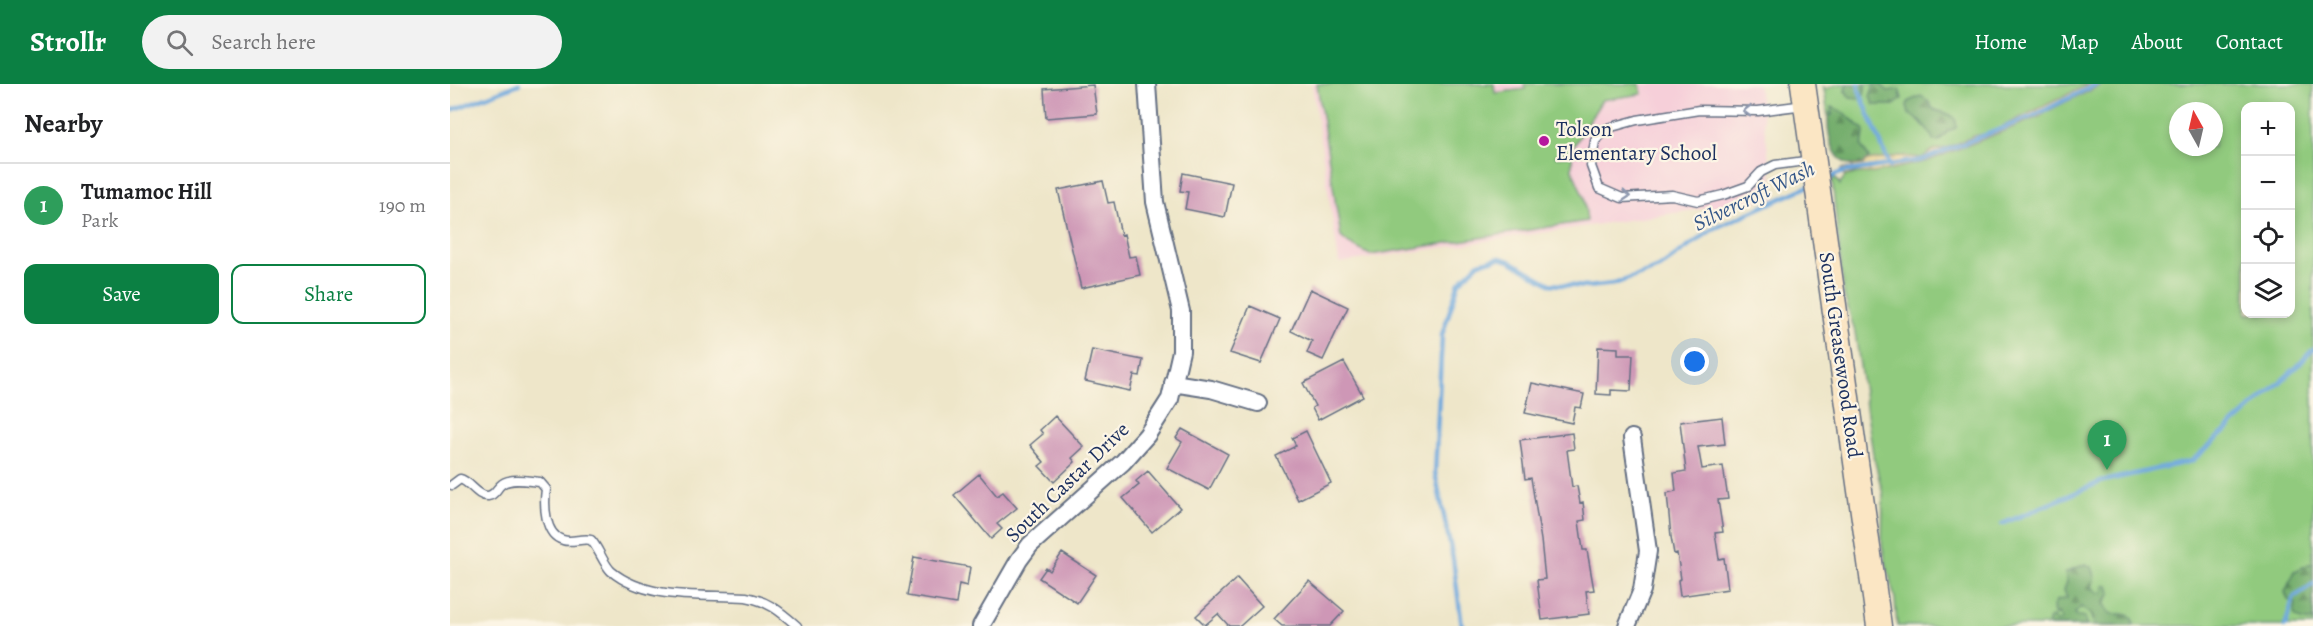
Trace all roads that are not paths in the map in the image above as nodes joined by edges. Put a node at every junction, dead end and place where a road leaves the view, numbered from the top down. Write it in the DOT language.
graph roads {
  1 [pos="1147,84"];
  2 [pos="1803,90"];
  3 [pos="1813,160"];
  4 [pos="1173,383"];
  5 [pos="1258,403"];
  6 [pos="1632,438"];
  7 [pos="452,485"];
  8 [pos="989,624"];
  9 [pos="797,626"];
  10 [pos="1627,626"];
  11 [pos="1879,626"];
  1 -- 4 [label="street, South Castar Drive"];
  2 -- 3 [label="main road, South Greasewood Road"];
  2 -- 3 [label="lane, one-way"];
  3 -- 11 [label="main road, South Greasewood Road"];
  4 -- 5 [label="street"];
  4 -- 8 [label="street, South Castar Drive"];
  6 -- 10 [label="street"];
  7 -- 9 [label="lane"];
}
